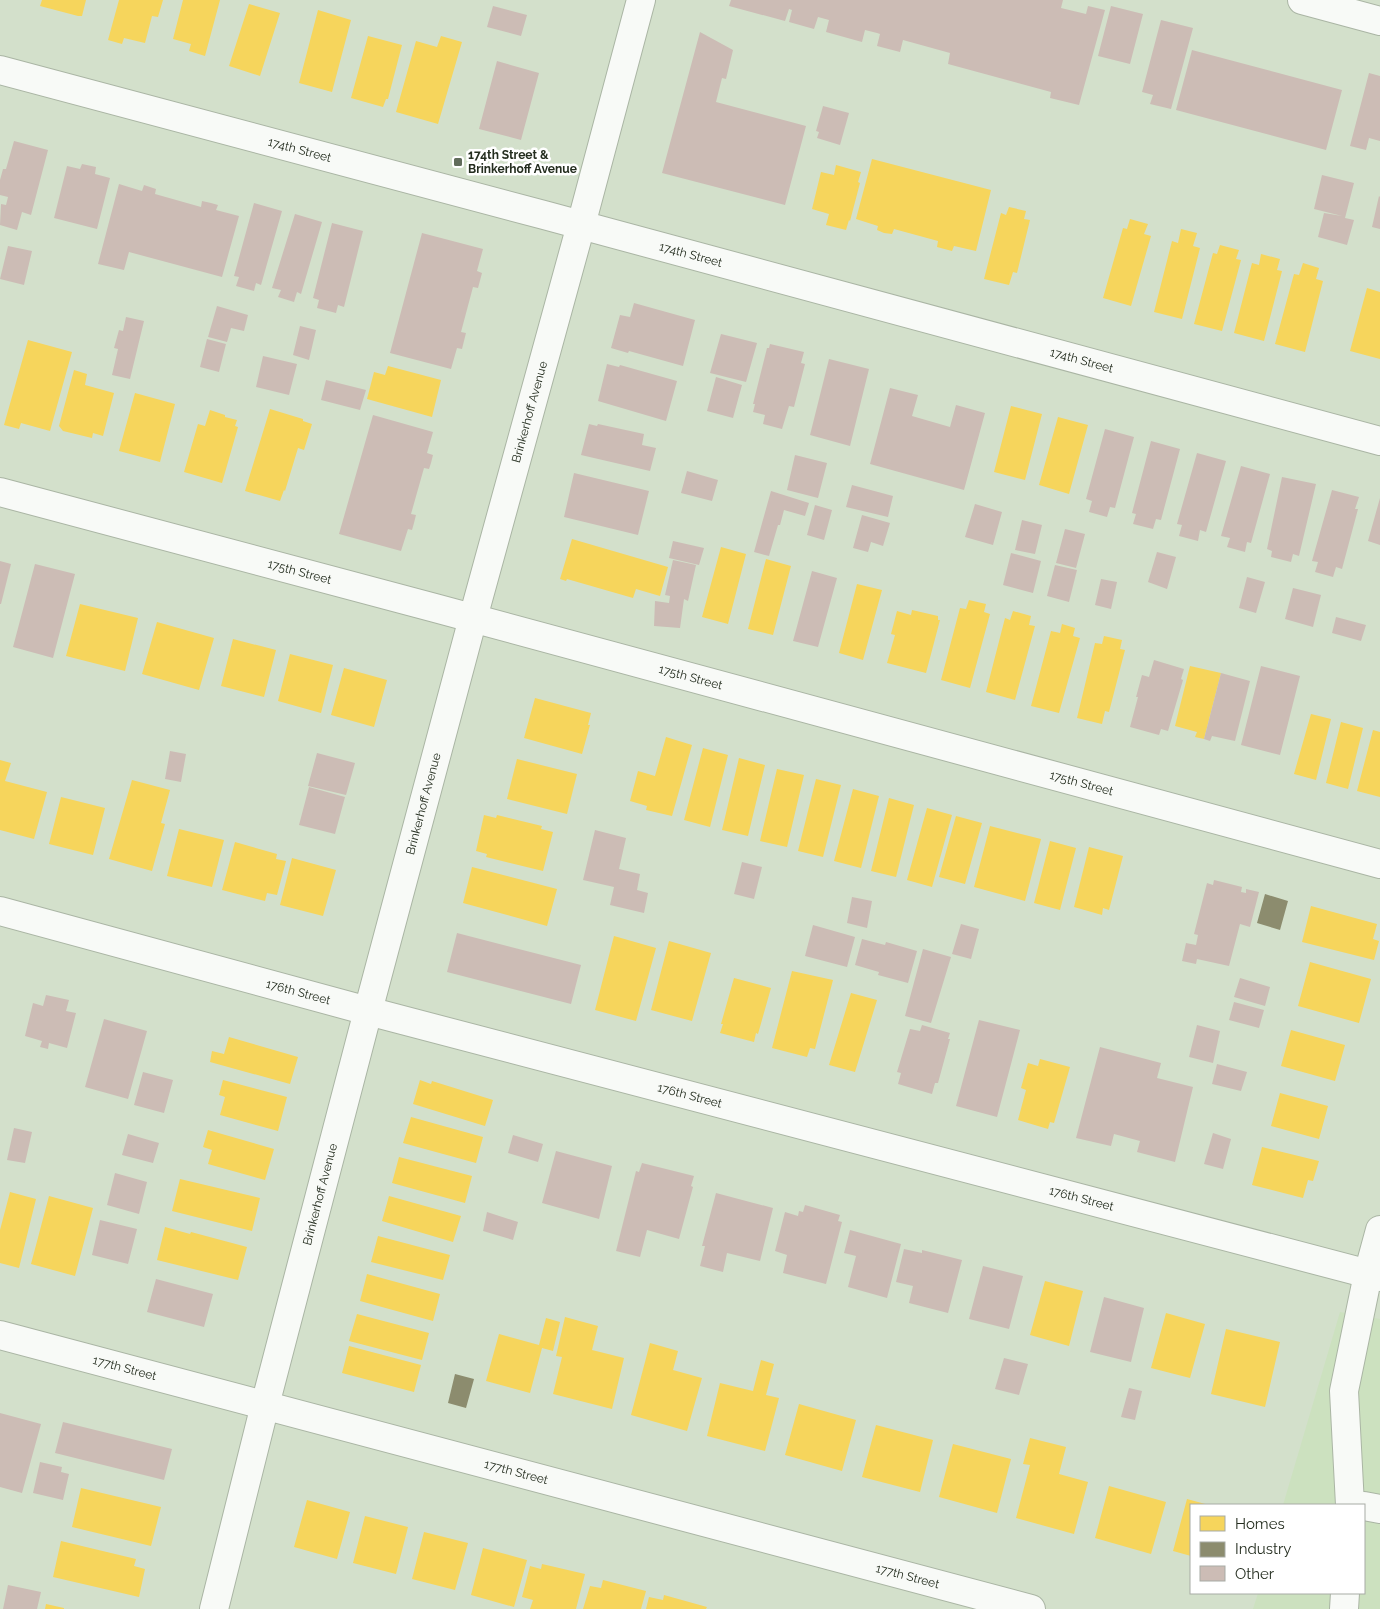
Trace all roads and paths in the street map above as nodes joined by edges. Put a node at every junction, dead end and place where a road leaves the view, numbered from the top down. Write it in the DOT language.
graph roads {
  1 [pos="640,0"];
  2 [pos="1302,0"];
  3 [pos="1380,21"];
  4 [pos="0,70"];
  5 [pos="582,225"];
  6 [pos="1380,441"];
  7 [pos="0,492"];
  8 [pos="473,618"];
  9 [pos="1380,864"];
  10 [pos="0,911"];
  11 [pos="368,1011"];
  12 [pos="1380,1230"];
  13 [pos="1374,1276"];
  14 [pos="0,1335"];
  15 [pos="265,1405"];
  16 [pos="1356,1504"];
  17 [pos="1365,1506"];
  18 [pos="1380,1509"];
  19 [pos="1344,1594"];
  20 [pos="214,1609"];
  21 [pos="1031,1609"];
  22 [pos="1344,1609"];
  1 -- 5 [label="street, Brinkerhoff Avenue"];
  2 -- 3 [label="street"];
  4 -- 5 [label="street, 174th Street"];
  5 -- 6 [label="street, 174th Street"];
  5 -- 8 [label="street, Brinkerhoff Avenue"];
  7 -- 8 [label="street, 175th Street"];
  8 -- 9 [label="street, 175th Street"];
  8 -- 11 [label="street, Brinkerhoff Avenue"];
  10 -- 11 [label="street, 176th Street"];
  11 -- 13 [label="street, 176th Street"];
  11 -- 15 [label="street, Brinkerhoff Avenue"];
  12 -- 13 [label="street"];
  13 -- 16 [label="street"];
  14 -- 15 [label="street, 177th Street"];
  15 -- 20 [label="street, Brinkerhoff Avenue"];
  15 -- 21 [label="street, 177th Street"];
  17 -- 18 [label="street"];
  19 -- 22 [label="street"];
}
